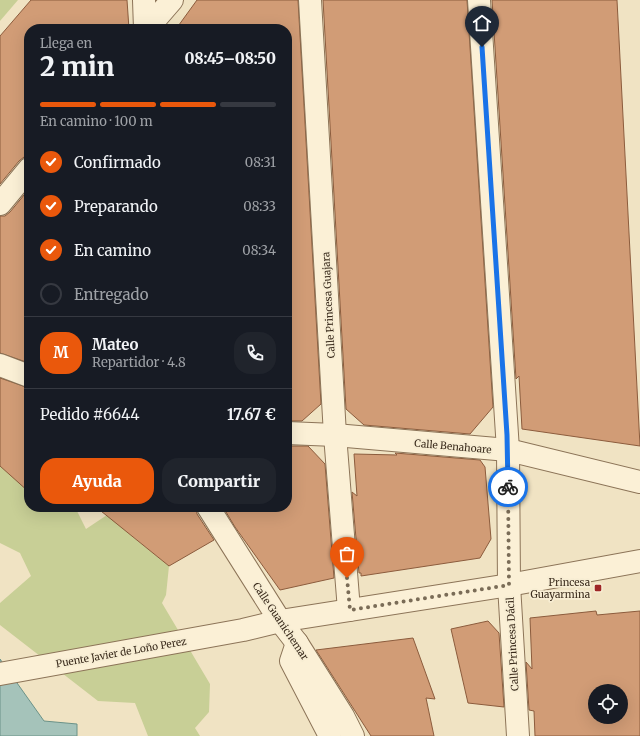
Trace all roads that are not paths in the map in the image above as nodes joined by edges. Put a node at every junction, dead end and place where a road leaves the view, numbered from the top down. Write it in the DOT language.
graph roads {
  1 [pos="144,0"];
  2 [pos="172,0"];
  3 [pos="310,0"];
  4 [pos="479,0"];
  5 [pos="146,24"];
  6 [pos="150,24"];
  7 [pos="24,175"];
  8 [pos="0,204"];
  9 [pos="0,365"];
  10 [pos="24,374"];
  11 [pos="292,433"];
  12 [pos="335,435"];
  13 [pos="508,450"];
  14 [pos="640,482"];
  15 [pos="211,512"];
  16 [pos="640,550"];
  17 [pos="631,563"];
  18 [pos="509,585"];
  19 [pos="350,610"];
  20 [pos="280,621"];
  21 [pos="297,643"];
  22 [pos="0,674"];
  23 [pos="330,736"];
  24 [pos="353,736"];
  25 [pos="518,736"];
  1 -- 5 [label="street"];
  2 -- 6 [label="street"];
  3 -- 12 [label="street, Calle Princesa Guajara"];
  4 -- 13 [label="street, Calle Princesa Dácil"];
  7 -- 8 [label="street"];
  9 -- 10 [label="street"];
  11 -- 12 [label="street, Calle Benahoare"];
  12 -- 13 [label="street, Calle Benahoare"];
  12 -- 19 [label="street, Calle Princesa Guajara"];
  13 -- 14 [label="street, Calle Benahoare"];
  13 -- 18 [label="street, Calle Princesa Dácil"];
  15 -- 20 [label="street, Calle Guanichemar"];
  16 -- 17 [label="street"];
  17 -- 18 [label="street, Puente Javier de Loño Perez"];
  18 -- 19 [label="street, Puente Javier de Loño Perez"];
  18 -- 25 [label="street, Calle Princesa Dácil"];
  19 -- 20 [label="street, Puente Javier de Loño Perez"];
  20 -- 21 [label="street, Calle Guanichemar"];
  20 -- 22 [label="street, Puente Javier de Loño Perez"];
  21 -- 23 [label="street"];
  21 -- 24 [label="street, Calle Guanichemar"];
}
